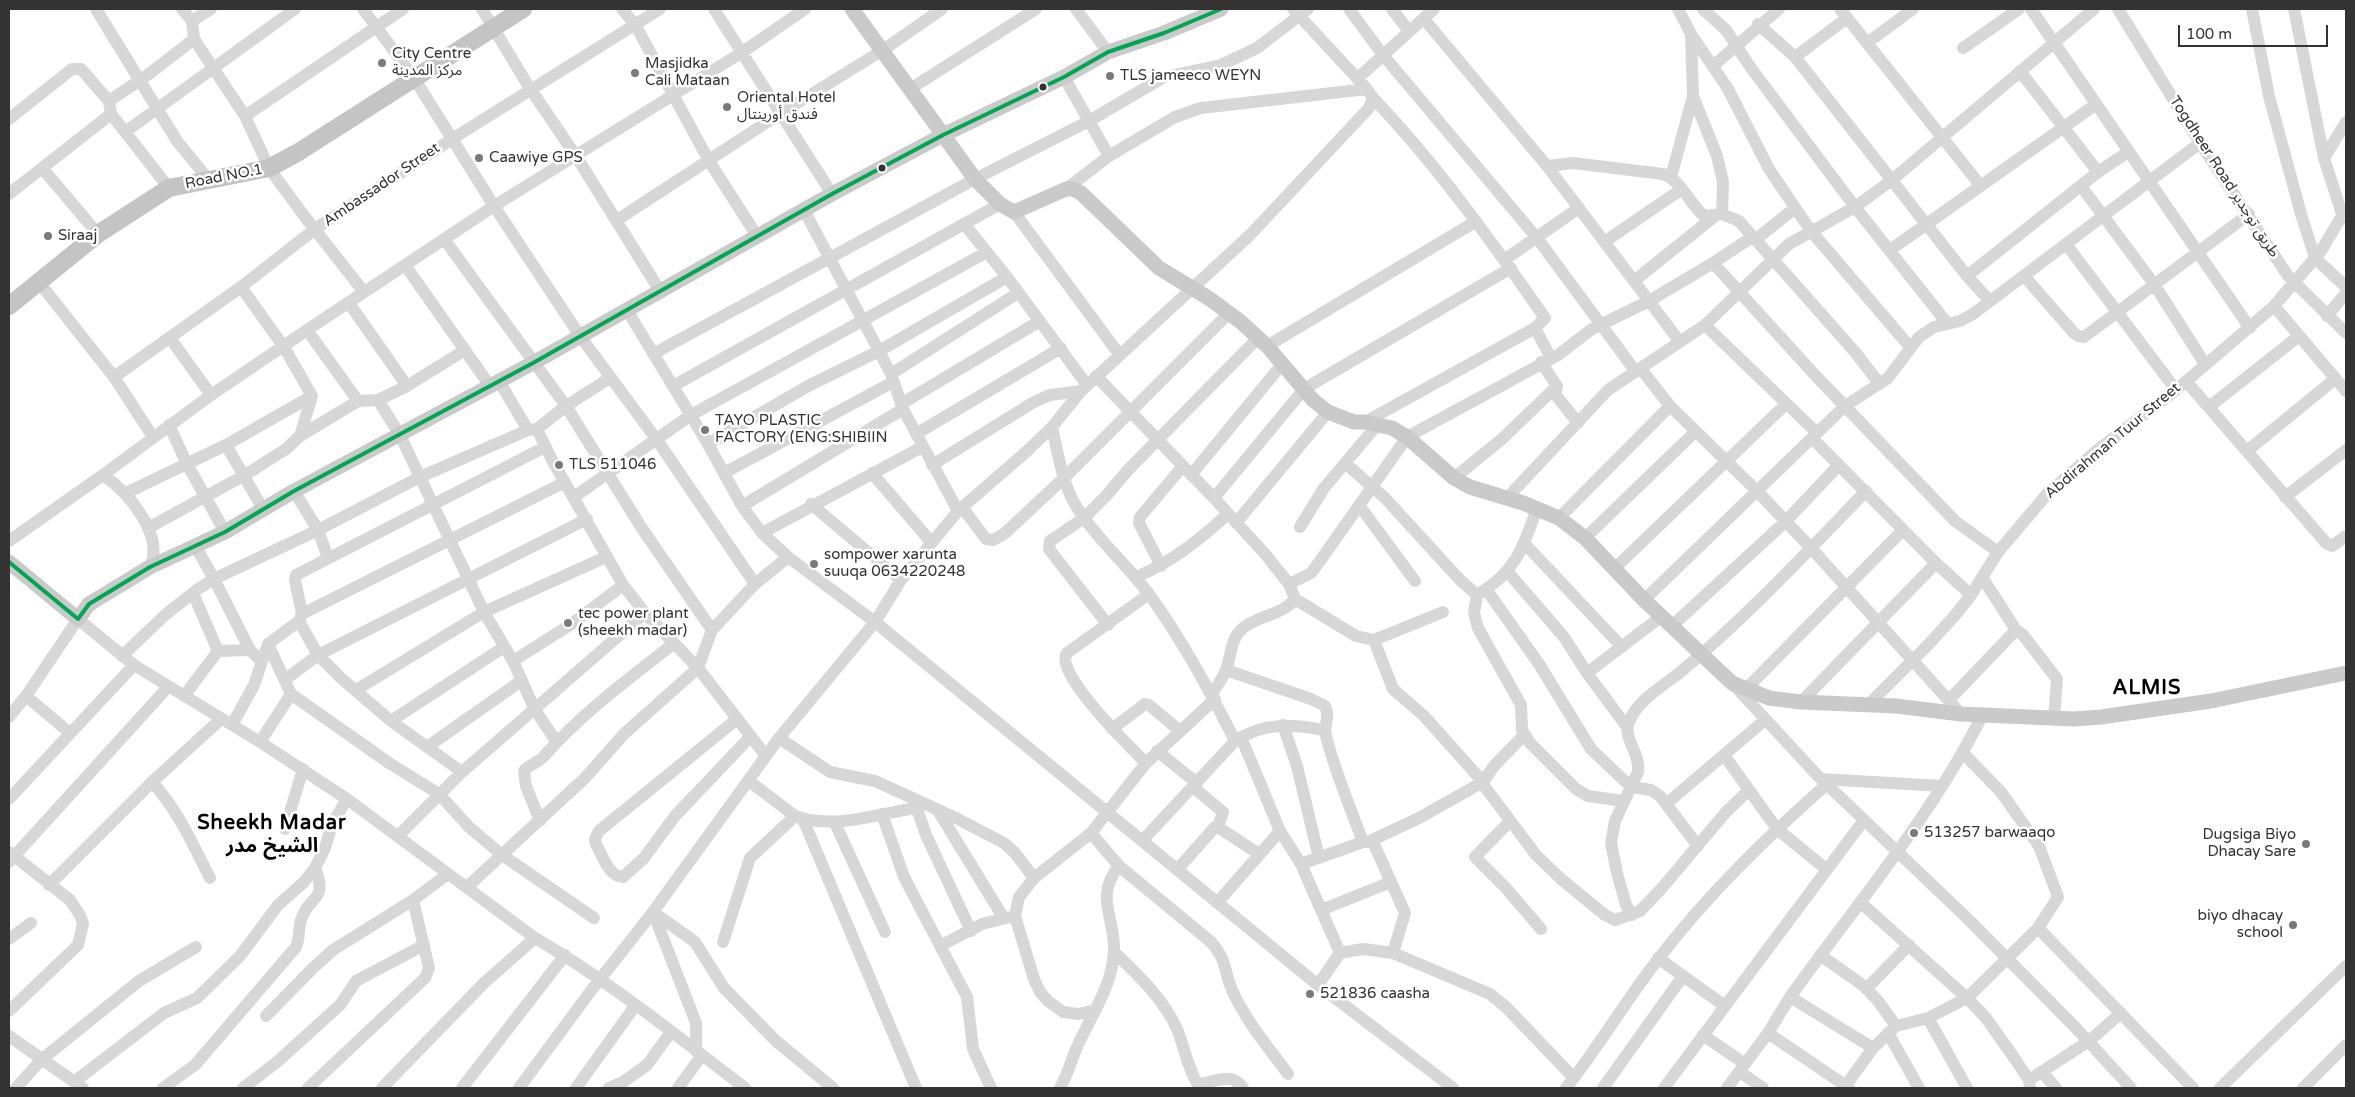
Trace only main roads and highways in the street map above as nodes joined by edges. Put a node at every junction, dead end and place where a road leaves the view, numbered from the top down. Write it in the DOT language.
graph roads {
  1 [pos="523,9"];
  2 [pos="852,9"];
  3 [pos="1221,9"];
  4 [pos="943,135"];
  5 [pos="9,306"];
  6 [pos="9,562"];
  7 [pos="2346,673"];
  1 -- 5 [label="highway, Road NO.1"];
  2 -- 4 [label="main road"];
  3 -- 4 [label="main road"];
  4 -- 6 [label="main road"];
  4 -- 7 [label="main road"];
}
